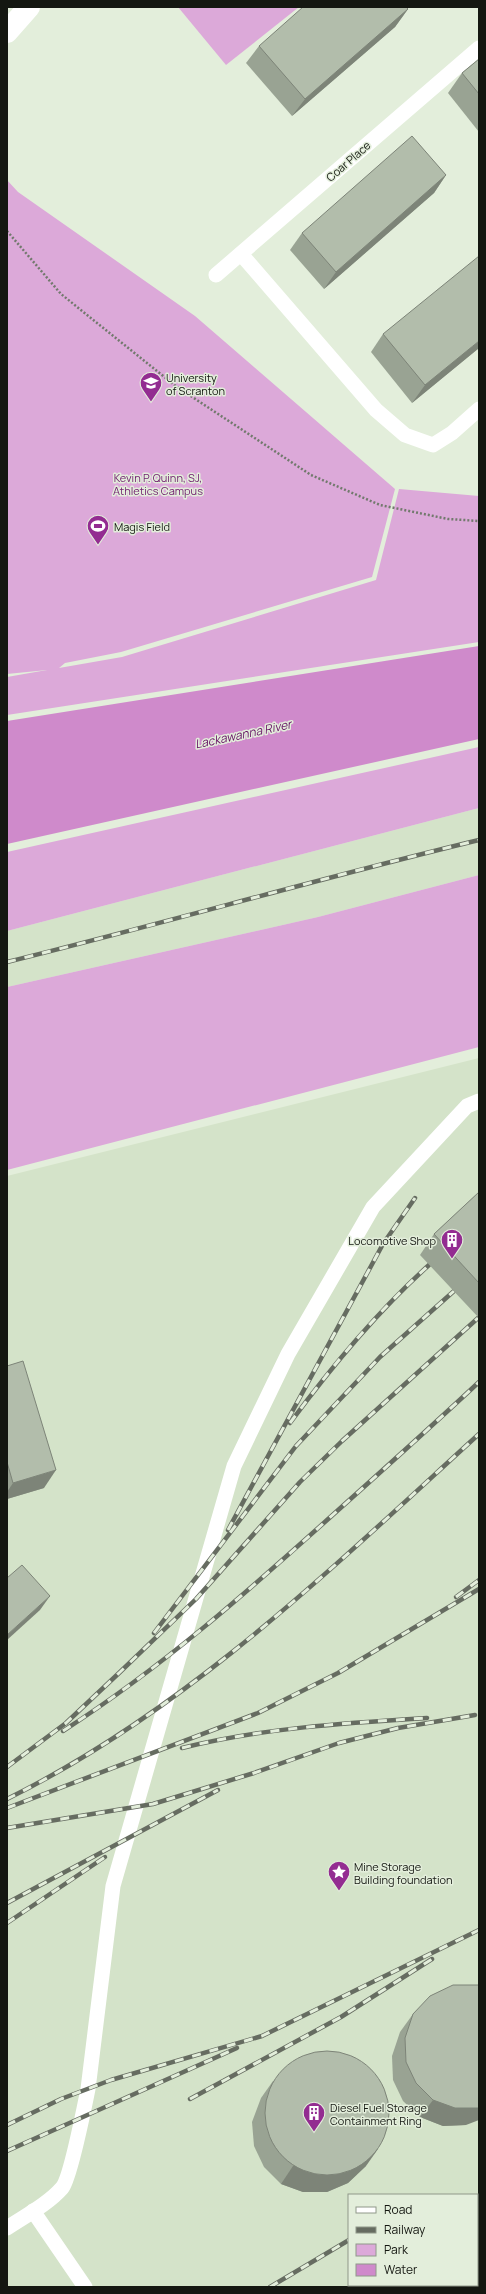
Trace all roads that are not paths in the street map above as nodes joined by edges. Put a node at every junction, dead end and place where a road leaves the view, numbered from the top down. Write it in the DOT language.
graph roads {
  1 [pos="29,7"];
  2 [pos="7,32"];
  3 [pos="479,48"];
  4 [pos="241,254"];
  5 [pos="216,275"];
  6 [pos="479,409"];
  7 [pos="479,1100"];
  8 [pos="33,2211"];
  9 [pos="7,2228"];
  10 [pos="85,2287"];
  1 -- 2 [label="street"];
  3 -- 4 [label="lane, Coar Place"];
  4 -- 5 [label="lane, Coar Place"];
  4 -- 6 [label="lane"];
  7 -- 8 [label="lane"];
  8 -- 9 [label="lane"];
  8 -- 10 [label="lane"];
}
